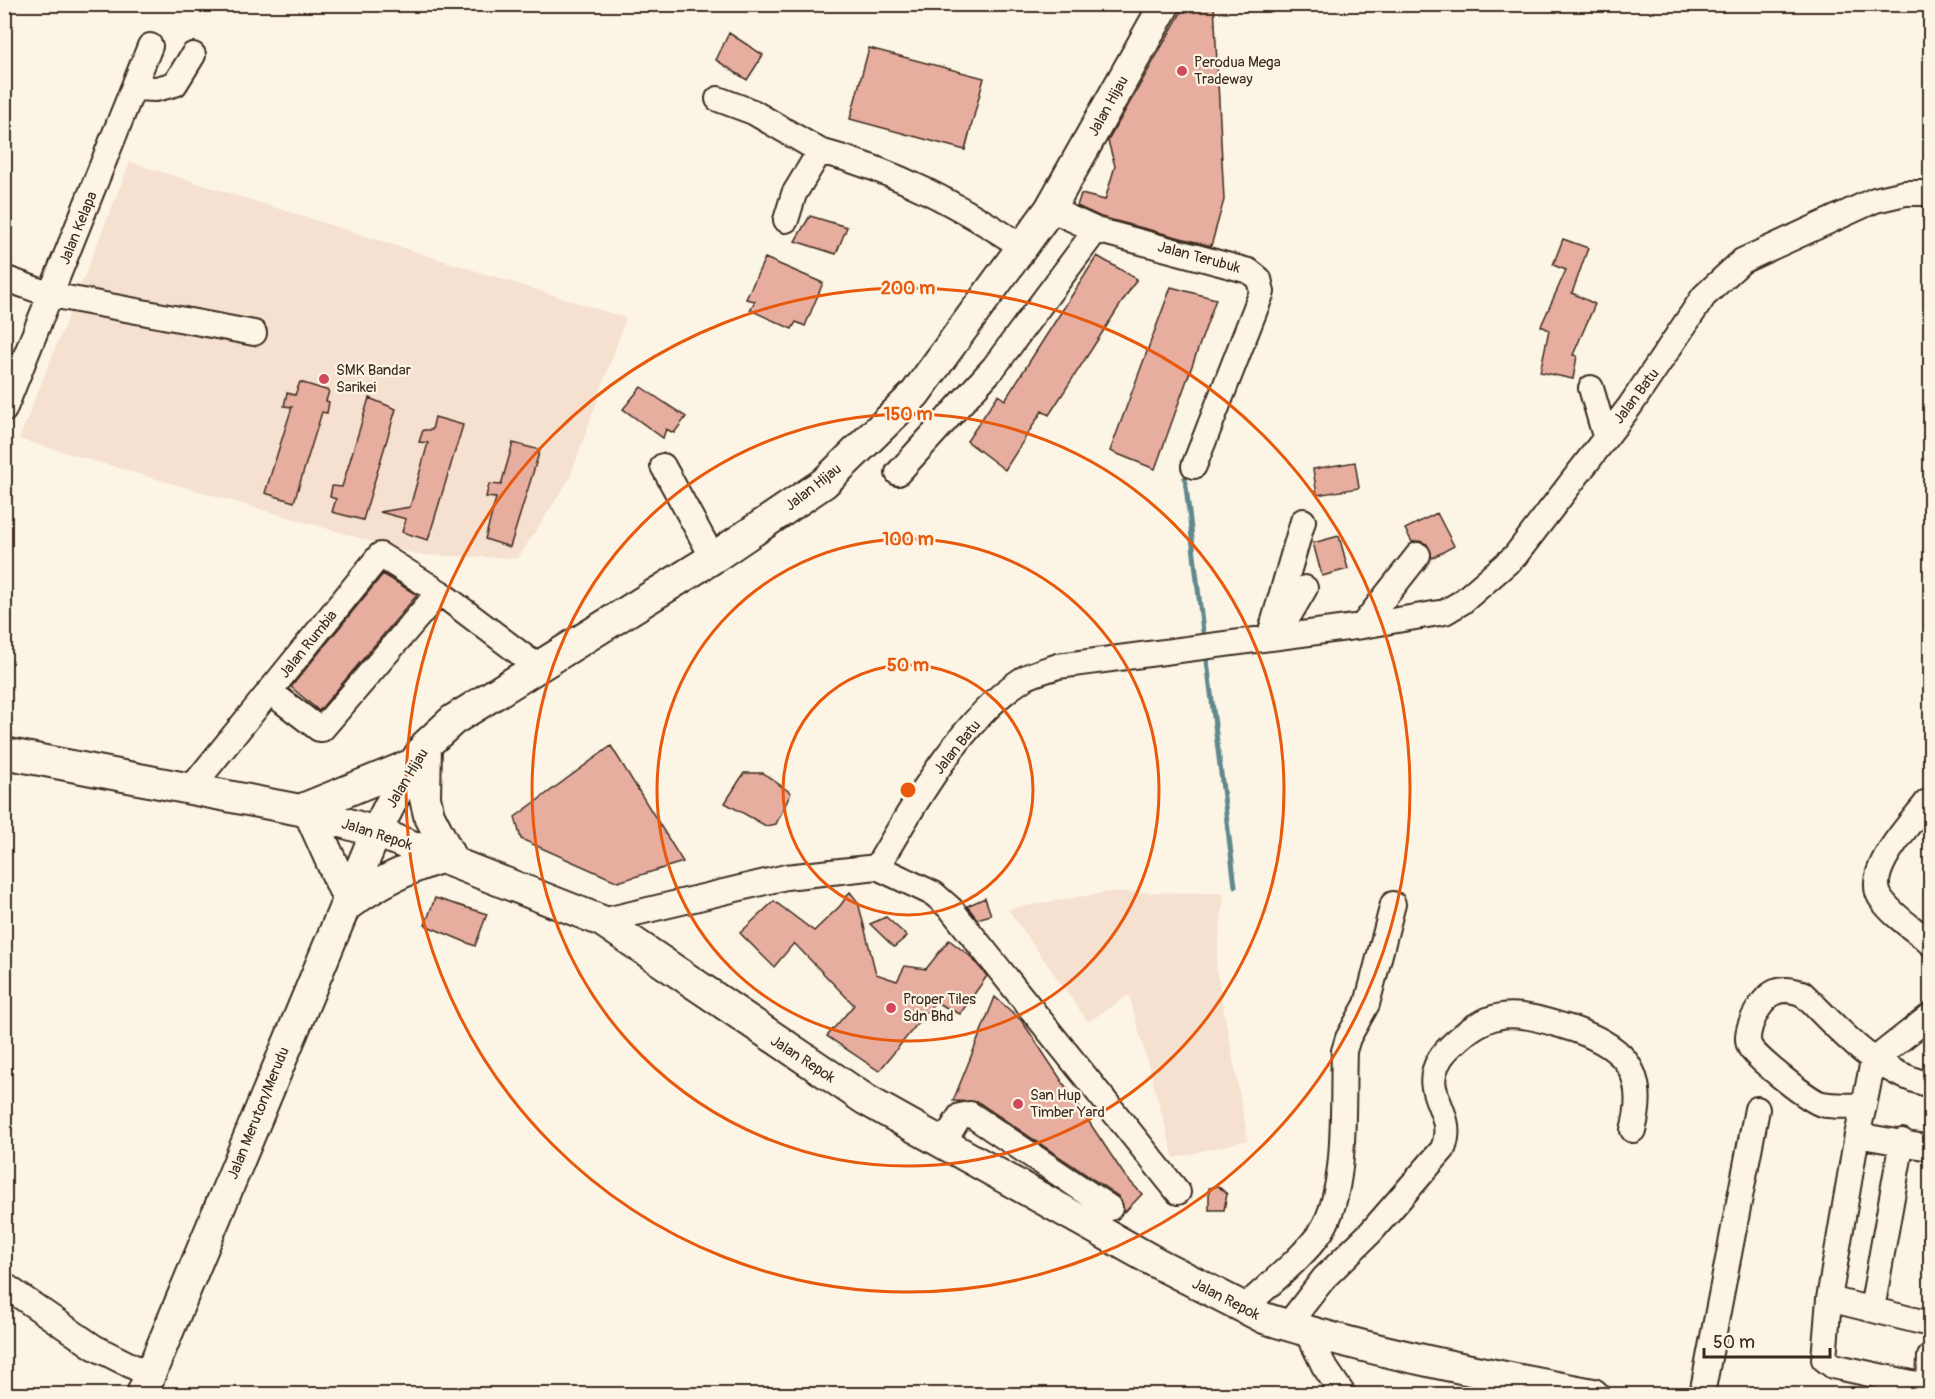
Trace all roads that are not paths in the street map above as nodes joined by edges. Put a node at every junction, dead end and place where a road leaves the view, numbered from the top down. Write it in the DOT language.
graph roads {
  1 [pos="1165,4"];
  2 [pos="150,46"];
  3 [pos="193,55"];
  4 [pos="134,88"];
  5 [pos="718,99"];
  6 [pos="820,151"];
  7 [pos="1930,194"];
  8 [pos="1050,210"];
  9 [pos="786,220"];
  10 [pos="1096,230"];
  11 [pos="1024,248"];
  12 [pos="4,278"];
  13 [pos="51,295"];
  14 [pos="254,333"];
  15 [pos="1591,388"];
  16 [pos="4,410"];
  17 [pos="1605,436"];
  18 [pos="663,466"];
  19 [pos="1194,466"];
  20 [pos="898,473"];
  21 [pos="1303,521"];
  22 [pos="1418,555"];
  23 [pos="713,558"];
  24 [pos="1305,588"];
  25 [pos="439,592"];
  26 [pos="1362,626"];
  27 [pos="1273,637"];
  28 [pos="538,666"];
  29 [pos="269,692"];
  30 [pos="4,753"];
  31 [pos="420,754"];
  32 [pos="192,787"];
  33 [pos="1930,801"];
  34 [pos="304,811"];
  35 [pos="376,832"];
  36 [pos="448,859"];
  37 [pos="877,867"];
  38 [pos="346,903"];
  39 [pos="1393,904"];
  40 [pos="602,921"];
  41 [pos="1928,936"];
  42 [pos="1930,1016"];
  43 [pos="1873,1062"];
  44 [pos="1930,1086"];
  45 [pos="1864,1106"];
  46 [pos="1757,1108"];
  47 [pos="1633,1130"];
  48 [pos="1857,1135"];
  49 [pos="1902,1142"];
  50 [pos="942,1145"];
  51 [pos="1930,1148"];
  52 [pos="1178,1192"];
  53 [pos="1110,1208"];
  54 [pos="4,1285"];
  55 [pos="1829,1299"];
  56 [pos="1244,1308"];
  57 [pos="1872,1309"];
  58 [pos="1930,1324"];
  59 [pos="1298,1329"];
  60 [pos="1930,1357"];
  61 [pos="146,1385"];
  62 [pos="1930,1386"];
  63 [pos="1343,1395"];
  64 [pos="1593,1395"];
  65 [pos="1702,1395"];
  1 -- 8 [label="main road, Jalan Hijau"];
  2 -- 4 [label="street, Jalan Kelapa"];
  3 -- 4 [label="street"];
  4 -- 13 [label="street, Jalan Kelapa"];
  5 -- 6 [label="street"];
  6 -- 9 [label="street"];
  6 -- 11 [label="street"];
  7 -- 17 [label="street, Jalan Batu"];
  8 -- 10 [label="street, Jalan Terubuk"];
  8 -- 11 [label="main road, Jalan Hijau"];
  10 -- 19 [label="street, Jalan Terubuk"];
  10 -- 20 [label="street"];
  11 -- 23 [label="main road, Jalan Hijau"];
  12 -- 13 [label="street"];
  13 -- 14 [label="street"];
  13 -- 16 [label="street, Jalan Kelapa"];
  15 -- 17 [label="street"];
  17 -- 26 [label="street, Jalan Batu"];
  18 -- 23 [label="street"];
  21 -- 27 [label="street"];
  22 -- 26 [label="street"];
  23 -- 28 [label="main road, Jalan Hijau"];
  24 -- 27 [label="street"];
  25 -- 28 [label="street"];
  25 -- 29 [label="street"];
  25 -- 29 [label="street, Jalan Rumbia"];
  26 -- 27 [label="street, Jalan Batu"];
  27 -- 37 [label="street, Jalan Batu"];
  28 -- 31 [label="main road, Jalan Hijau"];
  29 -- 32 [label="street, Jalan Rumbia"];
  30 -- 32 [label="main road, Jalan Repok"];
  31 -- 34 [label="main road"];
  31 -- 35 [label="main road, Jalan Hijau"];
  31 -- 36 [label="main road"];
  32 -- 34 [label="main road, Jalan Repok"];
  33 -- 41 [label="street"];
  34 -- 35 [label="main road, Jalan Repok"];
  34 -- 38 [label="main road"];
  35 -- 36 [label="main road, Jalan Repok"];
  35 -- 38 [label="main road, Jalan Meruton/Merudu"];
  36 -- 38 [label="main road"];
  36 -- 40 [label="main road, Jalan Repok"];
  37 -- 40 [label="street"];
  37 -- 52 [label="street"];
  38 -- 61 [label="main road, Jalan Meruton/Merudu"];
  39 -- 56 [label="street"];
  40 -- 50 [label="main road, Jalan Repok"];
  42 -- 43 [label="street"];
  43 -- 44 [label="street"];
  43 -- 45 [label="street"];
  43 -- 45 [label="street"];
  45 -- 48 [label="street"];
  46 -- 65 [label="street"];
  47 -- 59 [label="street"];
  48 -- 49 [label="street"];
  48 -- 55 [label="street"];
  49 -- 51 [label="street"];
  49 -- 57 [label="street"];
  50 -- 53 [label="street"];
  50 -- 56 [label="main road, Jalan Repok"];
  54 -- 61 [label="street"];
  55 -- 57 [label="street"];
  55 -- 62 [label="street"];
  56 -- 59 [label="main road, Jalan Repok"];
  57 -- 58 [label="street"];
  59 -- 63 [label="street"];
  59 -- 64 [label="main road, Jalan Repok"];
  60 -- 62 [label="street"];
}
